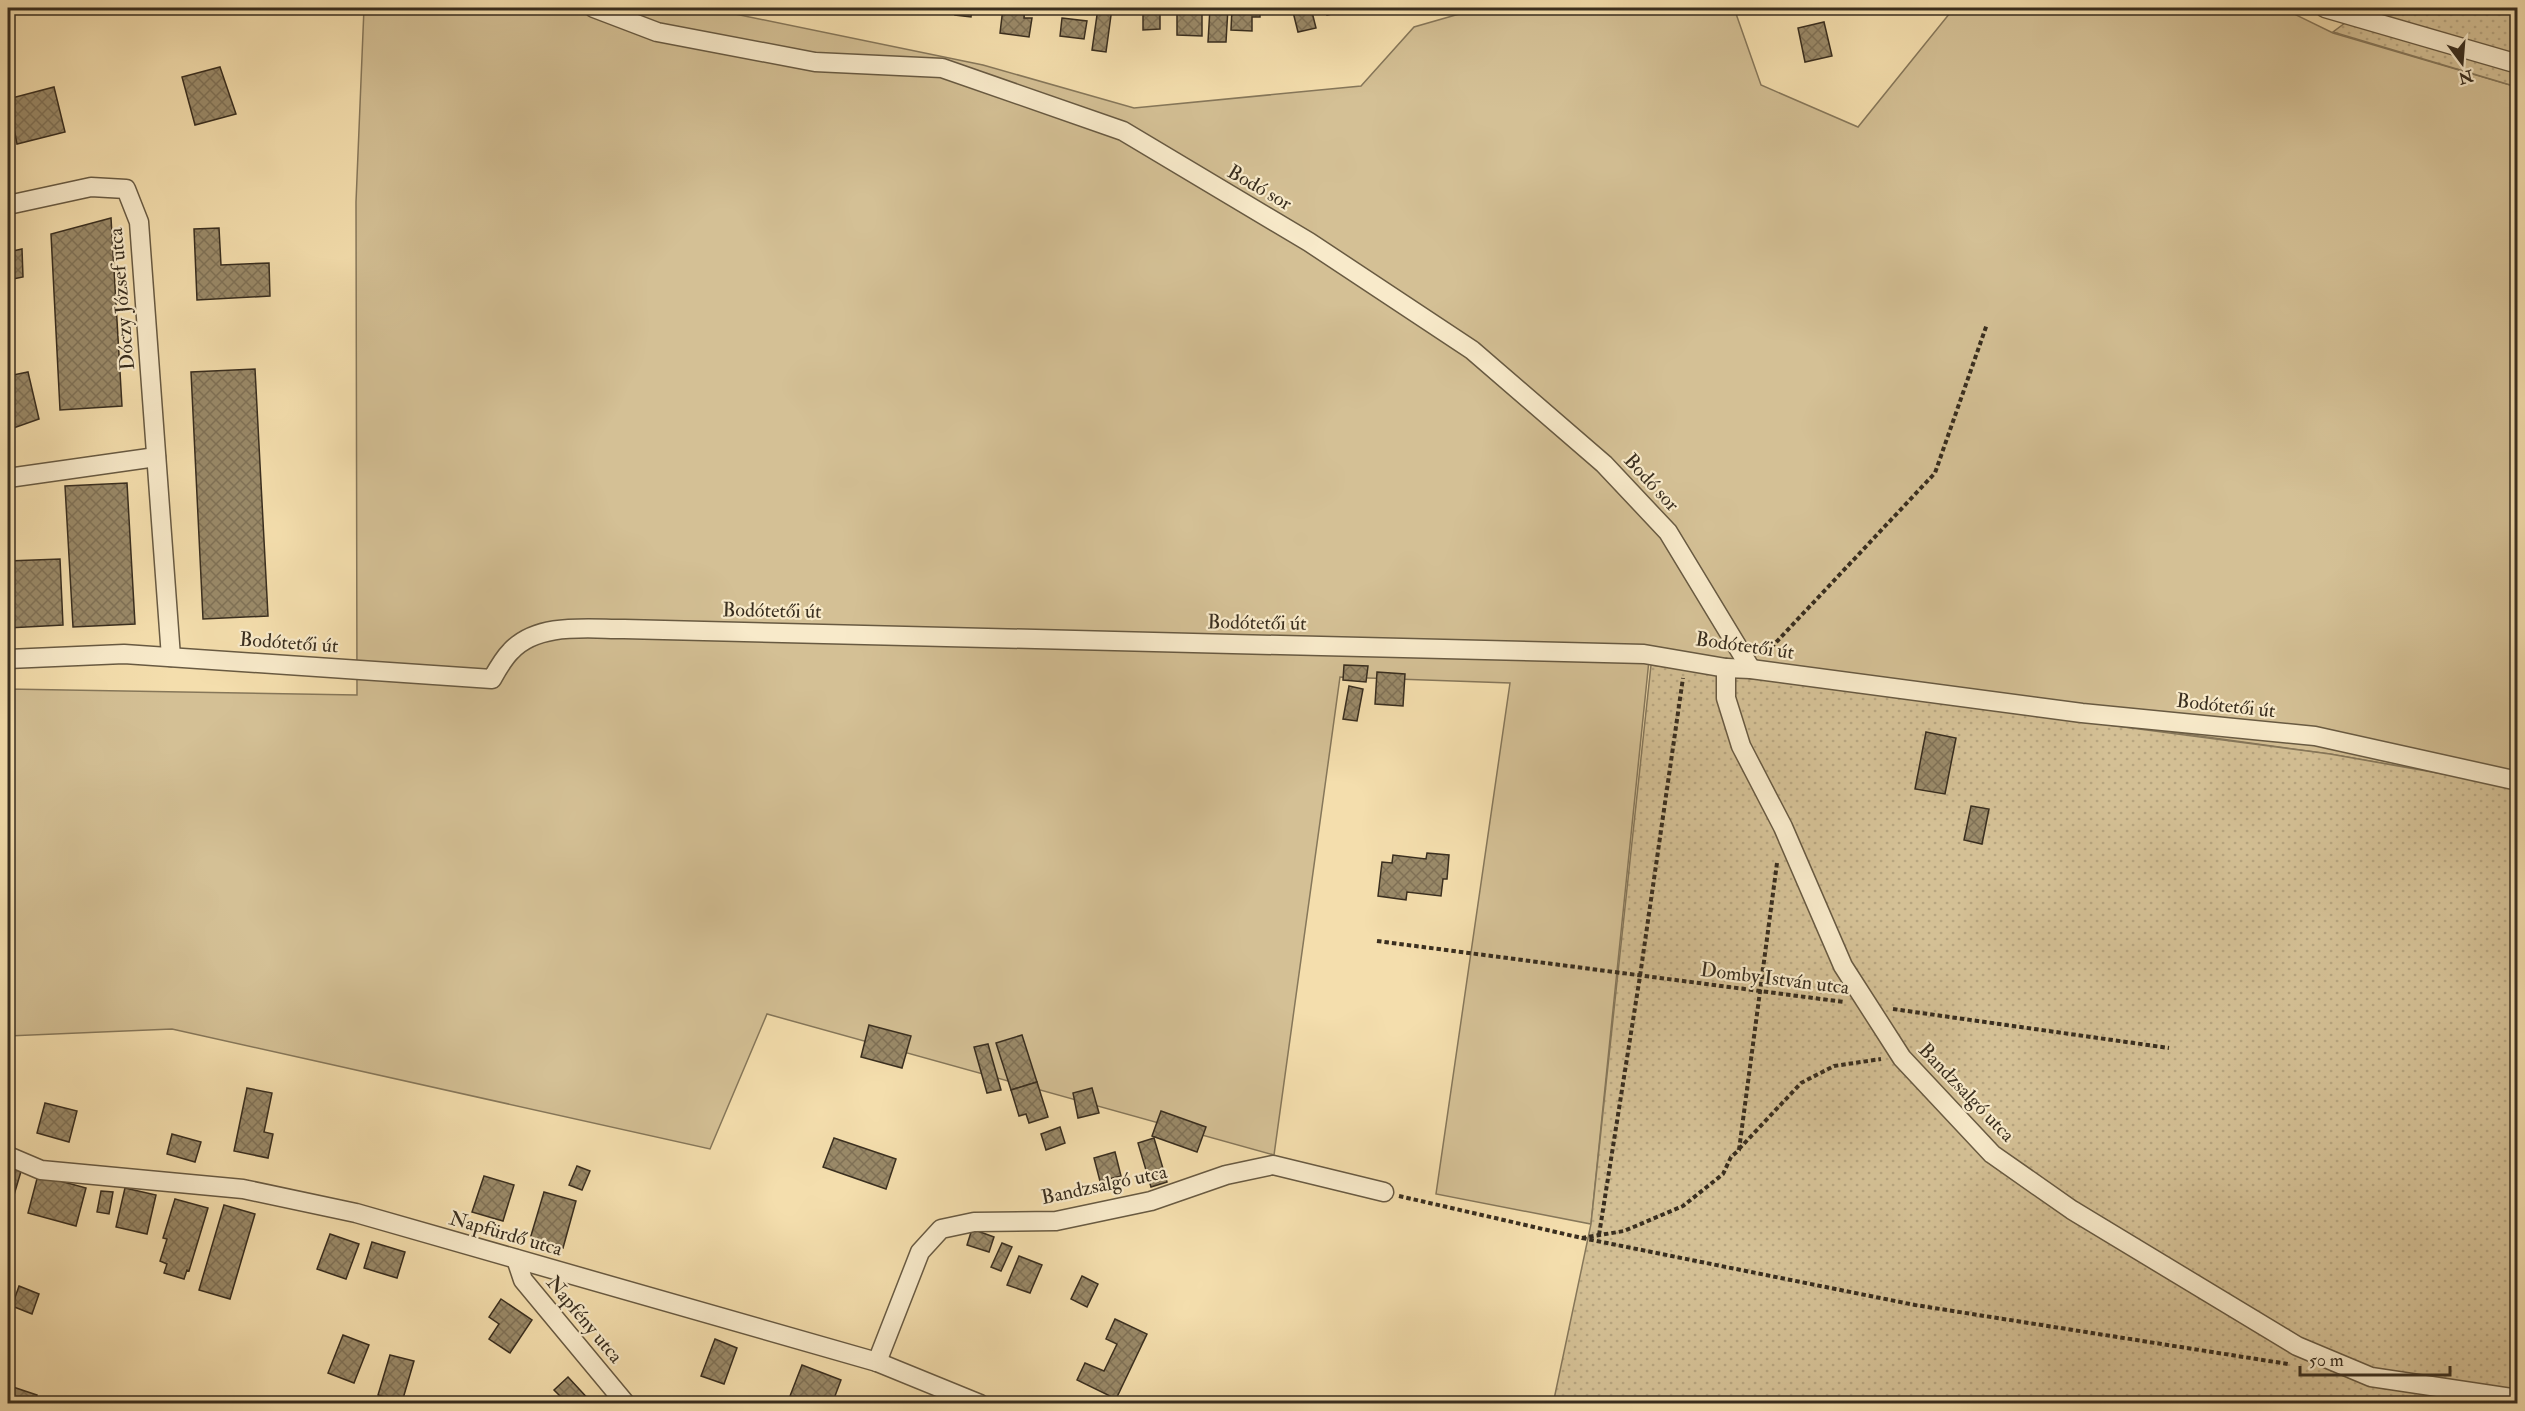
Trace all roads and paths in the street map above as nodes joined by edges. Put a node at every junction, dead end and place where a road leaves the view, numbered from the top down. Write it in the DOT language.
graph roads {
  1 [pos="594,8"];
  2 [pos="2325,8"];
  3 [pos="2517,64"];
  4 [pos="8,205"];
  5 [pos="1988,324"];
  6 [pos="156,457"];
  7 [pos="8,478"];
  8 [pos="171,657"];
  9 [pos="8,660"];
  10 [pos="1685,660"];
  11 [pos="1726,668"];
  12 [pos="1751,669"];
  13 [pos="2517,781"];
  14 [pos="1778,862"];
  15 [pos="1377,941"];
  16 [pos="1640,976"];
  17 [pos="1759,992"];
  18 [pos="1869,1005"];
  19 [pos="2169,1047"];
  20 [pos="1902,1058"];
  21 [pos="1739,1150"];
  22 [pos="8,1156"];
  23 [pos="1384,1192"];
  24 [pos="1599,1235"];
  25 [pos="1582,1238"];
  26 [pos="516,1259"];
  27 [pos="877,1362"];
  28 [pos="2289,1364"];
  29 [pos="2517,1399"];
  30 [pos="626,1404"];
  31 [pos="980,1404"];
  1 -- 12 [label="street, Bodó sor"];
  2 -- 3 [label="street"];
  4 -- 6 [label="street, Dóczy József utca"];
  5 -- 12 [label="path"];
  6 -- 7 [label="street"];
  6 -- 8 [label="street, Dóczy József utca"];
  8 -- 9 [label="street, Bodótetői út"];
  8 -- 10 [label="street, Bodótetői út"];
  10 -- 11 [label="street, Bodótetői út"];
  10 -- 16 [label="path"];
  11 -- 12 [label="street, Bodótetői út"];
  11 -- 18 [label="street, Bandzsalgó utca"];
  12 -- 13 [label="street, Bodótetői út"];
  14 -- 17 [label="path"];
  15 -- 16 [label="path, Domby István utca"];
  16 -- 17 [label="path, Domby István utca"];
  16 -- 24 [label="path"];
  17 -- 18 [label="path, Domby István utca"];
  17 -- 21 [label="path"];
  18 -- 19 [label="path, Domby István utca"];
  18 -- 20 [label="street, Bandzsalgó utca"];
  20 -- 21 [label="path"];
  20 -- 29 [label="street, Bandzsalgó utca"];
  21 -- 24 [label="path"];
  22 -- 26 [label="street, Napfürdő utca"];
  23 -- 25 [label="path"];
  23 -- 27 [label="street, Bandzsalgó utca"];
  24 -- 25 [label="path"];
  25 -- 28 [label="path"];
  26 -- 27 [label="street, Napfürdő utca"];
  26 -- 30 [label="street, Napfény utca"];
  27 -- 31 [label="street, Napfürdő utca"];
}
